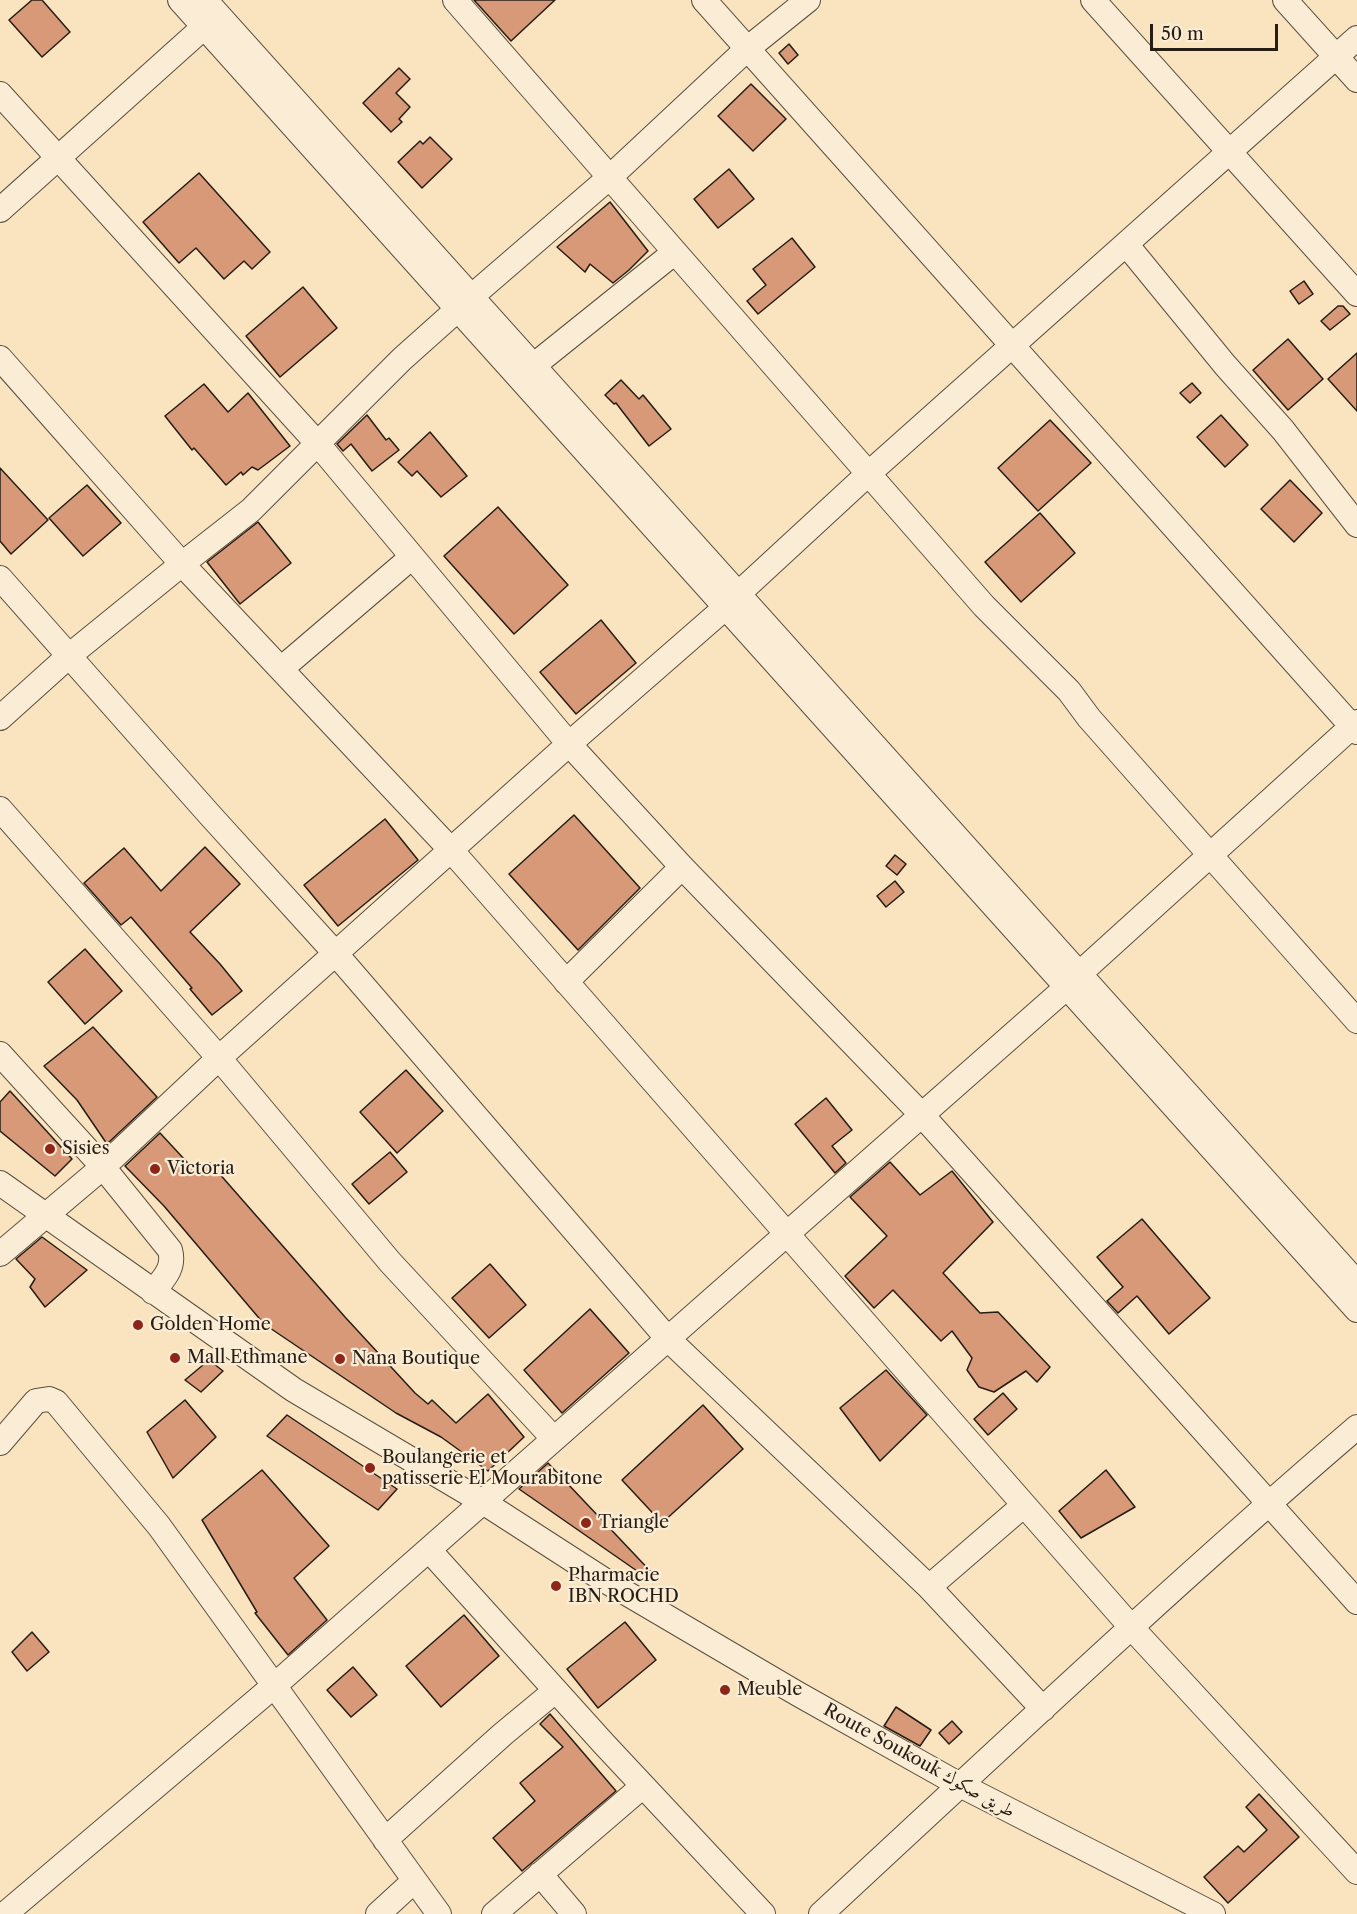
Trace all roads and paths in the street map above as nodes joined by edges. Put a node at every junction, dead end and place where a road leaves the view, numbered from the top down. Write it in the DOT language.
graph roads {
  1 [pos="180,0"];
  2 [pos="455,0"];
  3 [pos="704,0"];
  4 [pos="808,0"];
  5 [pos="1093,0"];
  6 [pos="1285,0"];
  7 [pos="215,10"];
  8 [pos="1357,38"];
  9 [pos="747,49"];
  10 [pos="1336,56"];
  11 [pos="1357,80"];
  12 [pos="0,94"];
  13 [pos="1230,151"];
  14 [pos="58,158"];
  15 [pos="610,177"];
  16 [pos="0,210"];
  17 [pos="1126,244"];
  18 [pos="675,252"];
  19 [pos="1357,294"];
  20 [pos="465,303"];
  21 [pos="1013,346"];
  22 [pos="0,358"];
  23 [pos="534,366"];
  24 [pos="318,444"];
  25 [pos="868,474"];
  26 [pos="1357,525"];
  27 [pos="412,557"];
  28 [pos="182,564"];
  29 [pos="0,578"];
  30 [pos="732,601"];
  31 [pos="70,655"];
  32 [pos="281,669"];
  33 [pos="0,718"];
  34 [pos="1355,727"];
  35 [pos="569,744"];
  36 [pos="0,809"];
  37 [pos="451,850"];
  38 [pos="1210,854"];
  39 [pos="682,867"];
  40 [pos="336,954"];
  41 [pos="1073,980"];
  42 [pos="566,982"];
  43 [pos="1357,1021"];
  44 [pos="0,1054"];
  45 [pos="219,1058"];
  46 [pos="921,1114"];
  47 [pos="103,1167"];
  48 [pos="0,1183"];
  49 [pos="44,1215"];
  50 [pos="788,1235"];
  51 [pos="0,1254"];
  52 [pos="1357,1283"];
  53 [pos="153,1292"];
  54 [pos="1357,1310"];
  55 [pos="668,1339"];
  56 [pos="1357,1427"];
  57 [pos="554,1439"];
  58 [pos="0,1443"];
  59 [pos="483,1502"];
  60 [pos="1269,1502"];
  61 [pos="1024,1505"];
  62 [pos="429,1550"];
  63 [pos="929,1587"];
  64 [pos="1357,1602"];
  65 [pos="1131,1627"];
  66 [pos="275,1684"];
  67 [pos="555,1691"];
  68 [pos="1043,1709"];
  69 [pos="960,1785"];
  70 [pos="643,1786"];
  71 [pos="385,1840"];
  72 [pos="1357,1872"];
  73 [pos="540,1874"];
  74 [pos="414,1881"];
  75 [pos="5,1914"];
  76 [pos="378,1914"];
  77 [pos="439,1914"];
  78 [pos="494,1914"];
  79 [pos="574,1914"];
  80 [pos="763,1914"];
  81 [pos="821,1914"];
  82 [pos="1212,1914"];
  1 -- 7 [label="street"];
  2 -- 15 [label="street"];
  3 -- 9 [label="street"];
  4 -- 9 [label="street"];
  5 -- 13 [label="street"];
  6 -- 10 [label="street"];
  7 -- 14 [label="street"];
  7 -- 20 [label="street"];
  8 -- 10 [label="street"];
  9 -- 15 [label="street"];
  9 -- 21 [label="street"];
  10 -- 11 [label="street"];
  10 -- 13 [label="street"];
  12 -- 14 [label="street"];
  13 -- 17 [label="street"];
  13 -- 19 [label="street"];
  14 -- 16 [label="street"];
  14 -- 24 [label="street"];
  15 -- 18 [label="street"];
  15 -- 20 [label="street"];
  17 -- 21 [label="street"];
  17 -- 26 [label="street"];
  18 -- 23 [label="street"];
  18 -- 25 [label="street"];
  20 -- 23 [label="street"];
  20 -- 24 [label="street"];
  20 -- 30 [label="street"];
  21 -- 25 [label="street"];
  21 -- 34 [label="street"];
  22 -- 28 [label="street"];
  23 -- 30 [label="street"];
  24 -- 27 [label="street"];
  24 -- 28 [label="street"];
  25 -- 30 [label="street"];
  25 -- 38 [label="street"];
  27 -- 32 [label="street"];
  27 -- 35 [label="street"];
  28 -- 31 [label="street"];
  28 -- 32 [label="street"];
  29 -- 31 [label="street"];
  30 -- 35 [label="street"];
  30 -- 41 [label="street"];
  31 -- 33 [label="street"];
  31 -- 40 [label="street"];
  32 -- 37 [label="street"];
  34 -- 38 [label="street"];
  35 -- 37 [label="street"];
  35 -- 39 [label="street"];
  36 -- 45 [label="street"];
  37 -- 40 [label="street"];
  37 -- 42 [label="street"];
  38 -- 41 [label="street"];
  38 -- 43 [label="street"];
  39 -- 42 [label="street"];
  39 -- 46 [label="street"];
  40 -- 45 [label="street"];
  40 -- 55 [label="street"];
  41 -- 46 [label="street"];
  41 -- 52 [label="street"];
  41 -- 54 [label="street"];
  42 -- 50 [label="street"];
  44 -- 47 [label="street"];
  45 -- 47 [label="street"];
  45 -- 57 [label="street"];
  46 -- 50 [label="street"];
  46 -- 60 [label="street"];
  47 -- 49 [label="street"];
  47 -- 53 [label="street"];
  48 -- 49 [label="street, Route Soukouk طريق صكوك"];
  49 -- 51 [label="street"];
  49 -- 53 [label="street, Route Soukouk طريق صكوك"];
  50 -- 55 [label="street"];
  50 -- 61 [label="street"];
  53 -- 59 [label="street, Route Soukouk طريق صكوك"];
  55 -- 57 [label="street"];
  55 -- 63 [label="street"];
  56 -- 60 [label="street"];
  57 -- 59 [label="street"];
  58 -- 66 [label="street"];
  59 -- 62 [label="street"];
  59 -- 69 [label="street, Route Soukouk طريق صكوك"];
  60 -- 64 [label="street"];
  60 -- 65 [label="street"];
  61 -- 63 [label="street"];
  61 -- 65 [label="street"];
  62 -- 66 [label="street"];
  62 -- 67 [label="street"];
  63 -- 68 [label="street"];
  65 -- 68 [label="street"];
  65 -- 72 [label="street"];
  66 -- 71 [label="street"];
  66 -- 75 [label="street"];
  67 -- 70 [label="street"];
  67 -- 71 [label="street"];
  68 -- 69 [label="street"];
  69 -- 81 [label="street"];
  69 -- 82 [label="street, Route Soukouk طريق صكوك"];
  70 -- 73 [label="street"];
  70 -- 80 [label="street"];
  71 -- 74 [label="street"];
  73 -- 78 [label="street"];
  73 -- 79 [label="street"];
  74 -- 76 [label="street"];
  74 -- 77 [label="street"];
}
